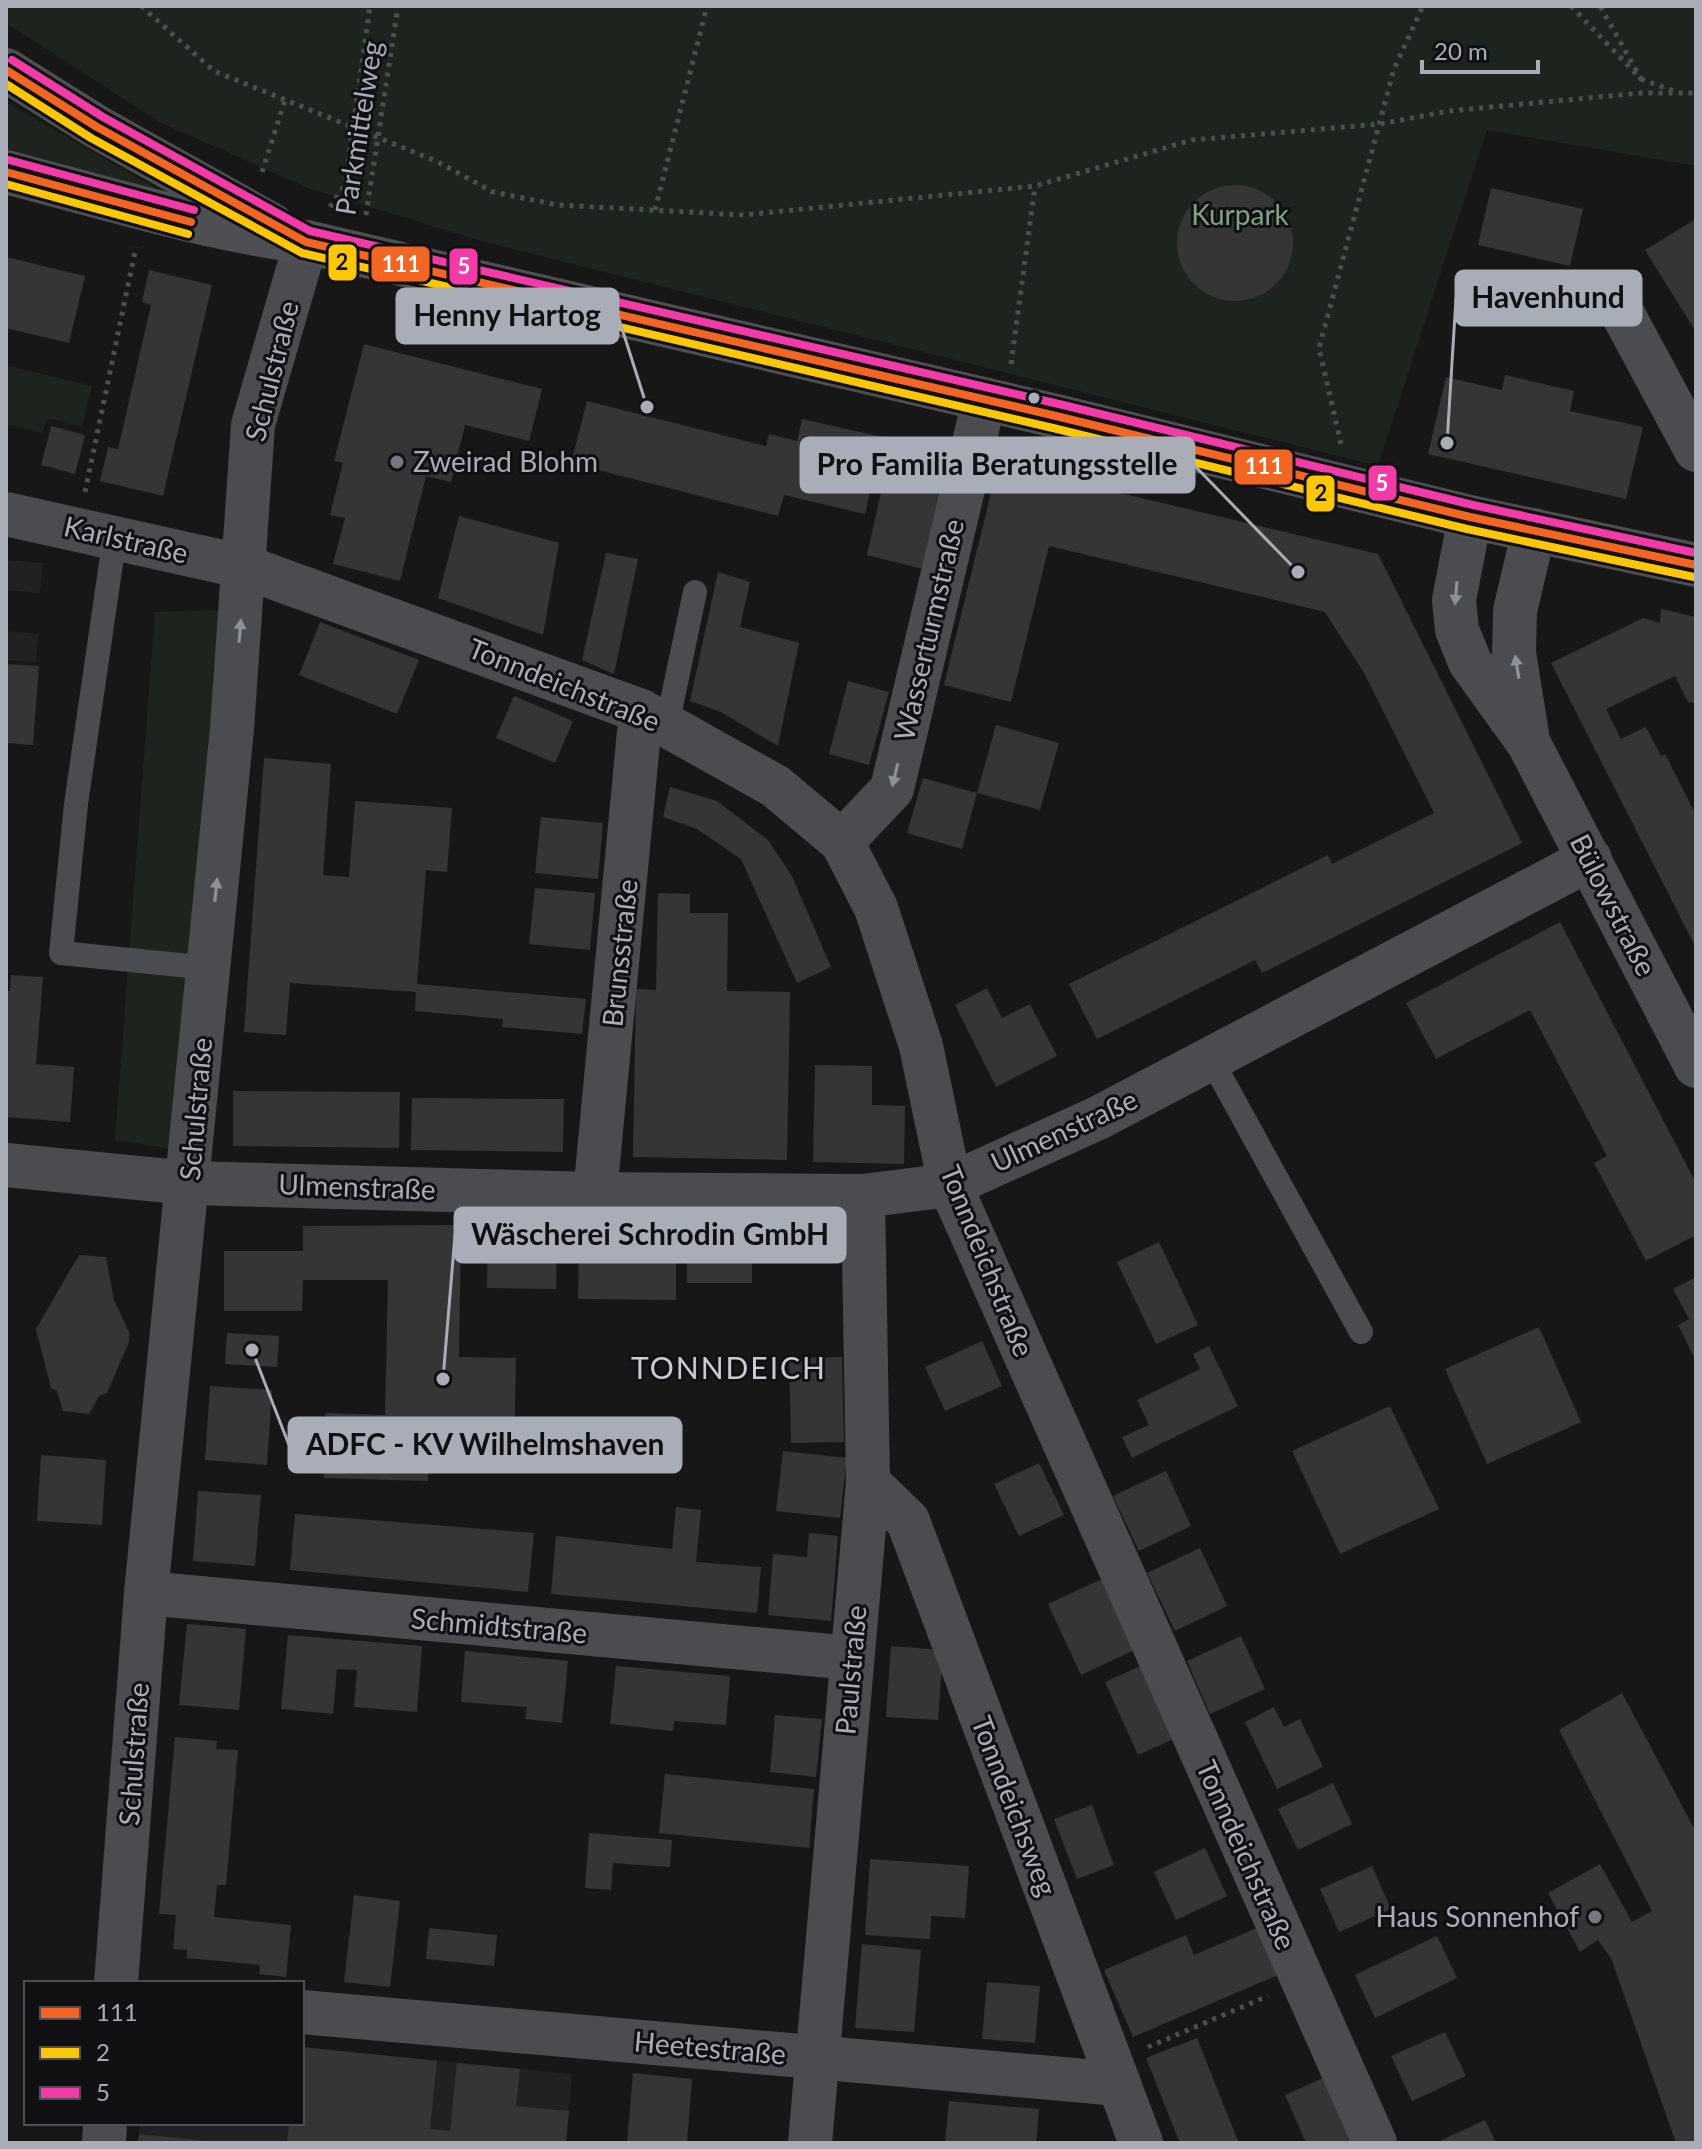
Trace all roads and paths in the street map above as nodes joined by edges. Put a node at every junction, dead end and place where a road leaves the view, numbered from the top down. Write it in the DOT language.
graph roads {
  1 [pos="141,6"];
  2 [pos="370,6"];
  3 [pos="398,6"];
  4 [pos="707,6"];
  5 [pos="1423,6"];
  6 [pos="1571,6"];
  7 [pos="1600,6"];
  8 [pos="6,70"];
  9 [pos="1641,79"];
  10 [pos="1680,93"];
  11 [pos="1696,96"];
  12 [pos="285,100"];
  13 [pos="1380,124"];
  14 [pos="352,127"];
  15 [pos="380,138"];
  16 [pos="6,172"];
  17 [pos="1035,186"];
  18 [pos="655,210"];
  19 [pos="144,211"];
  20 [pos="249,214"];
  21 [pos="306,242"];
  22 [pos="359,255"];
  23 [pos="1619,307"];
  24 [pos="994,402"];
  25 [pos="1696,450"];
  26 [pos="1334,484"];
  27 [pos="6,514"];
  28 [pos="1470,517"];
  29 [pos="1534,530"];
  30 [pos="96,532"];
  31 [pos="1696,565"];
  32 [pos="245,567"];
  33 [pos="695,592"];
  34 [pos="654,718"];
  35 [pos="1529,744"];
  36 [pos="842,842"];
  37 [pos="1590,859"];
  38 [pos="209,968"];
  39 [pos="1211,1059"];
  40 [pos="1696,1066"];
  41 [pos="6,1165"];
  42 [pos="189,1183"];
  43 [pos="950,1185"];
  44 [pos="595,1194"];
  45 [pos="863,1196"];
  46 [pos="1361,1332"];
  47 [pos="868,1482"];
  48 [pos="146,1593"];
  49 [pos="852,1658"];
  50 [pos="116,1981"];
  51 [pos="1302,1982"];
  52 [pos="304,2012"];
  53 [pos="817,2057"];
  54 [pos="1119,2084"];
  55 [pos="810,2143"];
  56 [pos="1141,2143"];
  57 [pos="1375,2143"];
  1 -- 12 [label="path"];
  2 -- 14 [label="path, Parkmittelweg"];
  3 -- 15 [label="path, Parkmittelweg"];
  4 -- 18 [label="path"];
  5 -- 13 [label="path"];
  6 -- 9 [label="path"];
  7 -- 9 [label="path"];
  8 -- 20 [label="main road"];
  9 -- 10 [label="path"];
  10 -- 11 [label="path"];
  10 -- 13 [label="path"];
  12 -- 14 [label="path"];
  12 -- 20 [label="path"];
  13 -- 17 [label="path"];
  13 -- 26 [label="path"];
  14 -- 15 [label="path"];
  14 -- 21 [label="path, Parkmittelweg"];
  15 -- 18 [label="path"];
  15 -- 22 [label="path, Parkmittelweg"];
  16 -- 19 [label="main road"];
  17 -- 18 [label="path"];
  17 -- 24 [label="path"];
  19 -- 21 [label="main road"];
  19 -- 30 [label="path"];
  20 -- 21 [label="main road"];
  21 -- 22 [label="main road"];
  21 -- 32 [label="street, Schulstraße"];
  22 -- 24 [label="main road"];
  23 -- 25 [label="street"];
  24 -- 26 [label="main road"];
  24 -- 36 [label="street, Wasserturmstraße, one-way"];
  26 -- 28 [label="main road"];
  27 -- 30 [label="street, Karlstraße"];
  28 -- 29 [label="main road"];
  28 -- 35 [label="street, Bülowstraße, one-way"];
  29 -- 31 [label="main road"];
  35 -- 29 [label="street, Bülowstraße, one-way"];
  30 -- 32 [label="street, Karlstraße"];
  30 -- 38 [label="lane"];
  32 -- 34 [label="street, Tonndeichstraße"];
  38 -- 32 [label="street, Schulstraße, one-way"];
  33 -- 34 [label="lane"];
  34 -- 36 [label="street, Tonndeichstraße"];
  34 -- 44 [label="street, Brunsstraße"];
  35 -- 37 [label="street, Bülowstraße"];
  36 -- 43 [label="street, Tonndeichstraße"];
  37 -- 39 [label="street, Ulmenstraße"];
  37 -- 40 [label="street, Bülowstraße"];
  38 -- 42 [label="street, Schulstraße"];
  39 -- 43 [label="street, Ulmenstraße"];
  39 -- 46 [label="lane"];
  41 -- 42 [label="street, Ulmenstraße"];
  42 -- 44 [label="street, Ulmenstraße"];
  42 -- 48 [label="street, Schulstraße"];
  43 -- 45 [label="street, Ulmenstraße"];
  43 -- 51 [label="street, Tonndeichstraße"];
  44 -- 45 [label="street, Ulmenstraße"];
  45 -- 47 [label="street, Paulstraße"];
  47 -- 49 [label="street, Paulstraße"];
  47 -- 54 [label="street, Tonndeichsweg"];
  48 -- 49 [label="street, Schmidtstraße"];
  48 -- 50 [label="street, Schulstraße"];
  49 -- 53 [label="street, Paulstraße"];
  51 -- 54 [label="path"];
  51 -- 57 [label="street, Tonndeichstraße"];
  52 -- 53 [label="street, Heetestraße"];
  53 -- 54 [label="street, Heetestraße"];
  53 -- 55 [label="street, Paulstraße"];
  54 -- 56 [label="street, Tonndeichsweg"];
}
